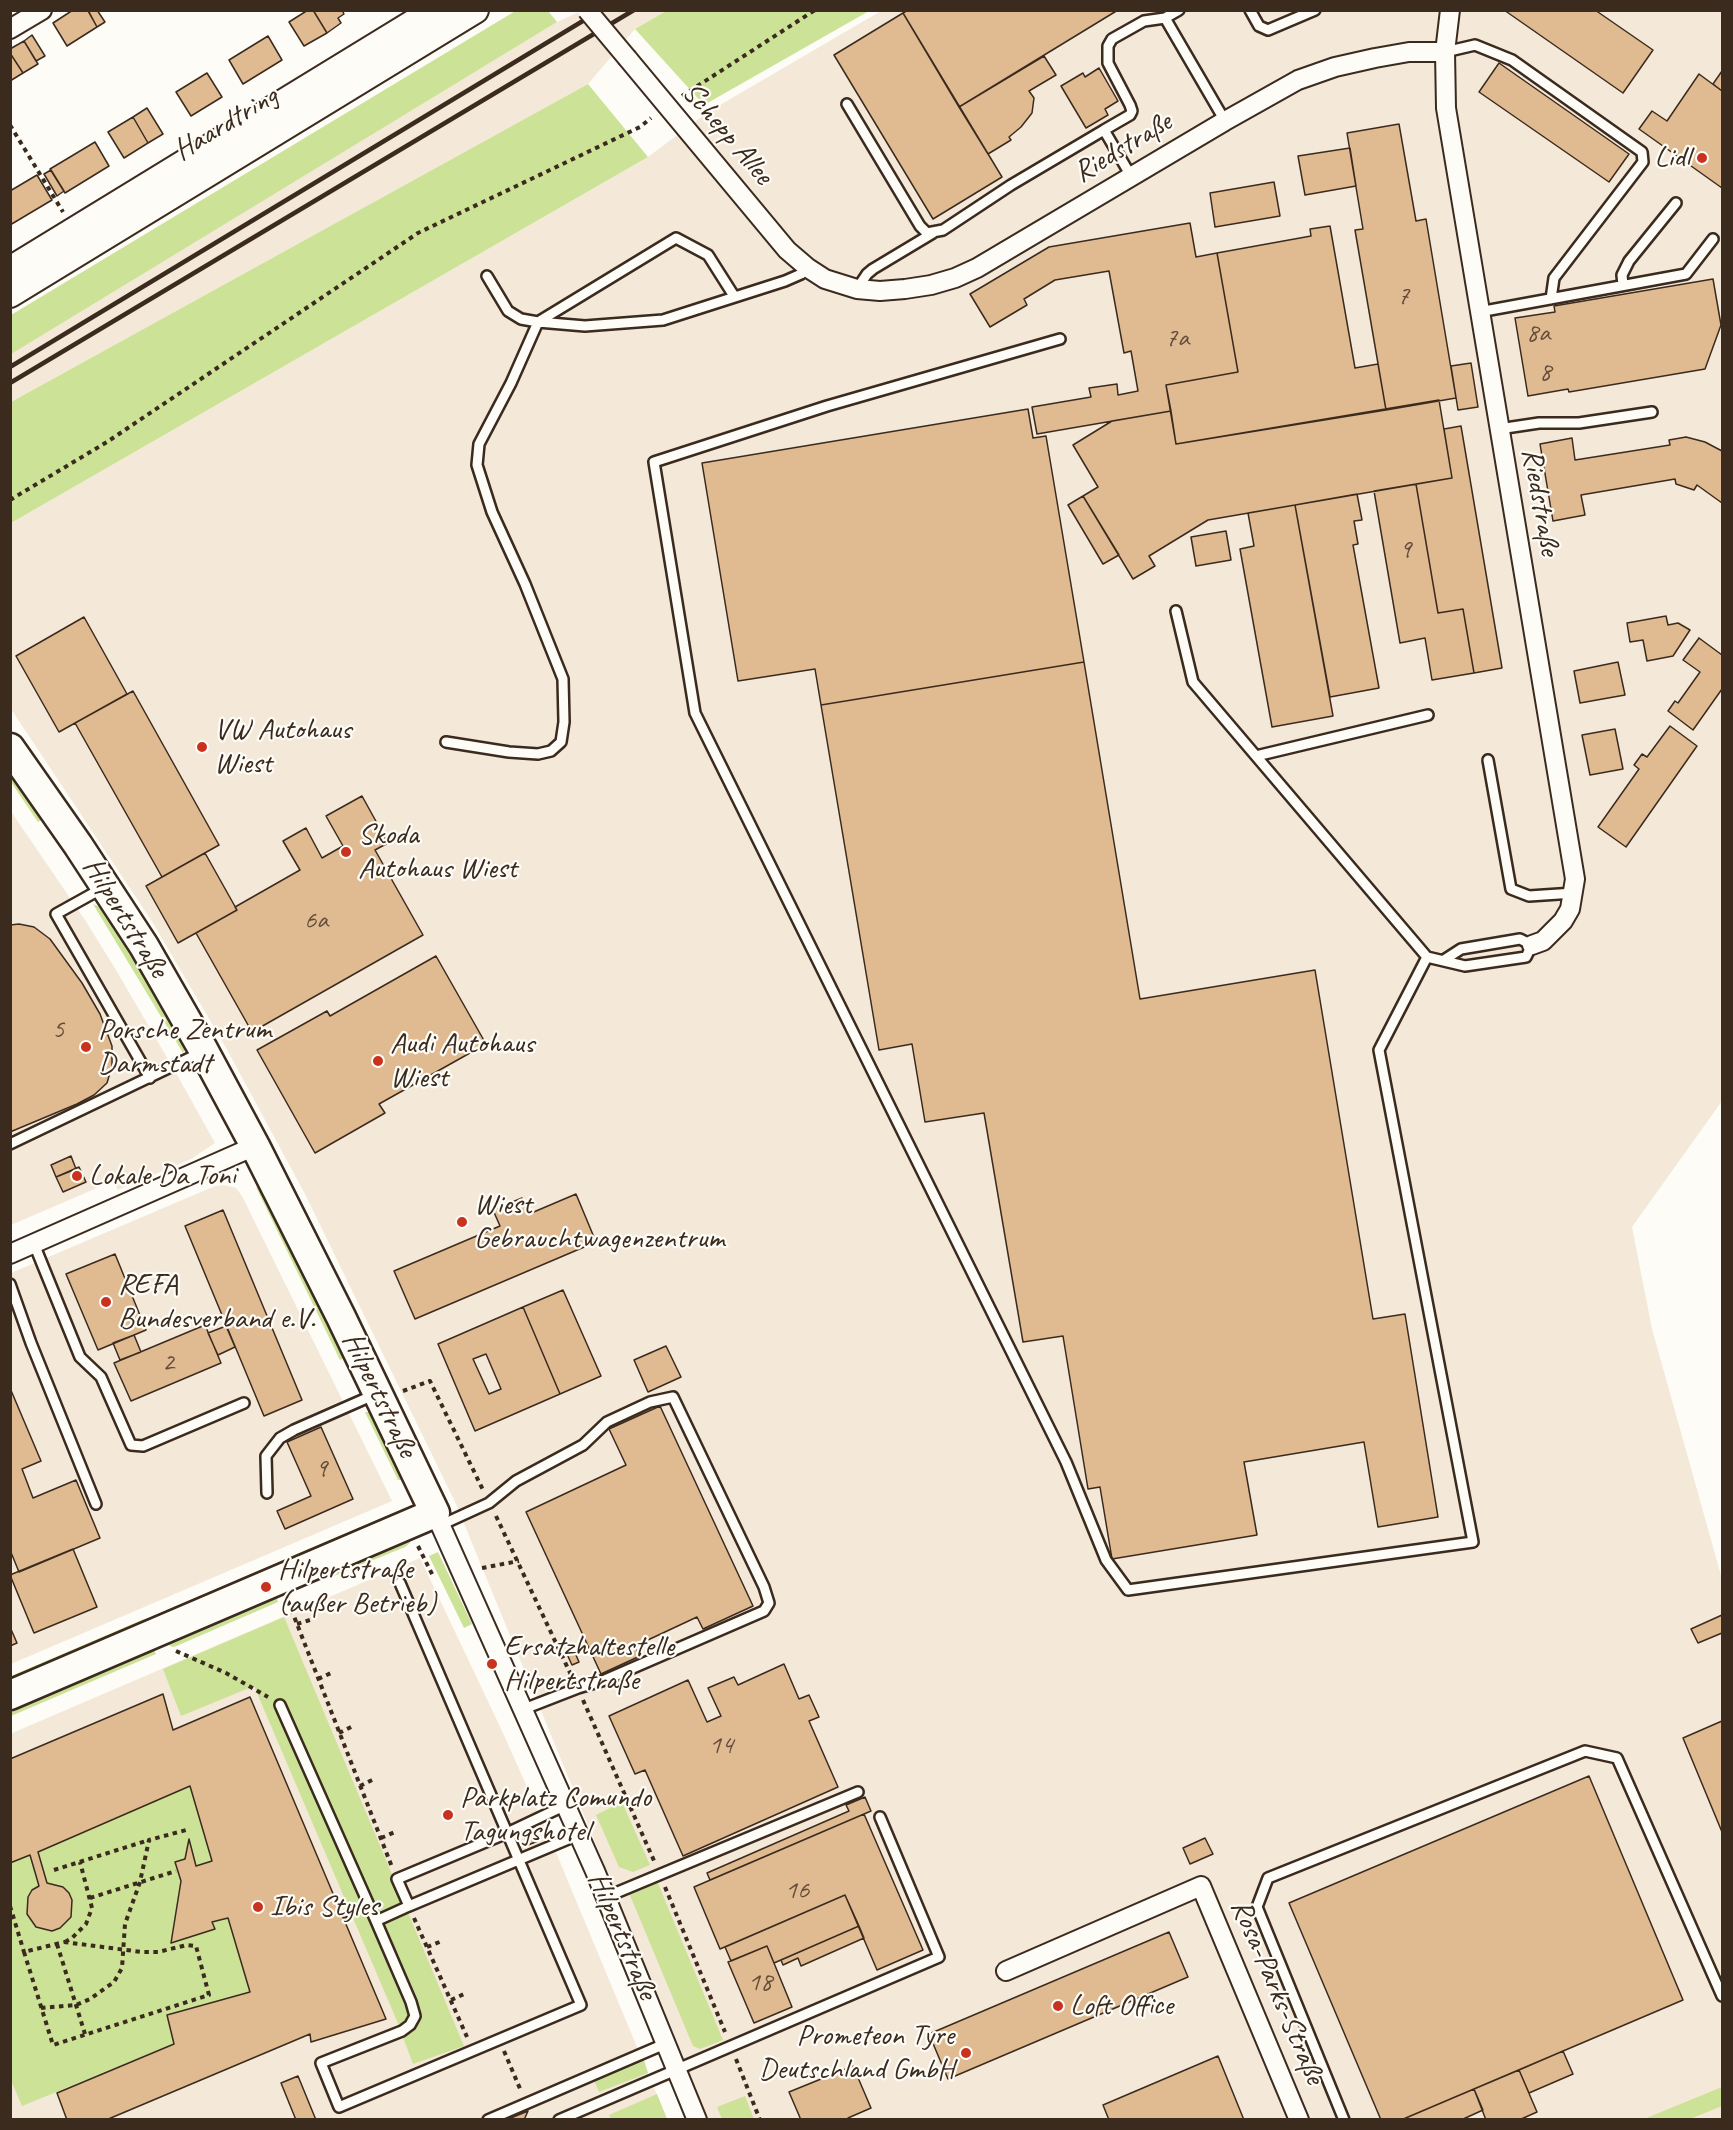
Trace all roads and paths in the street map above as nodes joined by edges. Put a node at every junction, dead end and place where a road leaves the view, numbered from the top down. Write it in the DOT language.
graph roads {
  1 [pos="42,10"];
  2 [pos="435,10"];
  3 [pos="475,10"];
  4 [pos="587,10"];
  5 [pos="815,10"];
  6 [pos="1179,10"];
  7 [pos="1250,10"];
  8 [pos="1315,10"];
  9 [pos="1450,10"];
  10 [pos="1165,18"];
  11 [pos="10,29"];
  12 [pos="1444,52"];
  13 [pos="847,104"];
  14 [pos="667,106"];
  15 [pos="1225,121"];
  16 [pos="10,125"];
  17 [pos="1104,130"];
  18 [pos="1131,176"];
  19 [pos="1676,203"];
  20 [pos="66,218"];
  21 [pos="933,233"];
  22 [pos="1713,239"];
  23 [pos="808,268"];
  24 [pos="10,270"];
  25 [pos="487,276"];
  26 [pos="833,282"];
  27 [pos="1623,285"];
  28 [pos="857,289"];
  29 [pos="10,294"];
  30 [pos="734,296"];
  31 [pos="1551,299"];
  32 [pos="1479,312"];
  33 [pos="538,322"];
  34 [pos="1060,339"];
  35 [pos="1652,412"];
  36 [pos="1498,429"];
  37 [pos="10,500"];
  38 [pos="1176,611"];
  39 [pos="1428,715"];
  40 [pos="446,742"];
  41 [pos="10,748"];
  42 [pos="1256,756"];
  43 [pos="1488,760"];
  44 [pos="105,886"];
  45 [pos="1574,894"];
  46 [pos="1532,945"];
  47 [pos="1427,957"];
  48 [pos="1444,960"];
  49 [pos="204,1051"];
  50 [pos="150,1078"];
  51 [pos="10,1144"];
  52 [pos="255,1146"];
  53 [pos="34,1244"];
  54 [pos="10,1254"];
  55 [pos="10,1284"];
  56 [pos="391,1392"];
  57 [pos="244,1403"];
  58 [pos="267,1492"];
  59 [pos="489,1503"];
  60 [pos="96,1504"];
  61 [pos="438,1519"];
  62 [pos="416,1543"];
  63 [pos="519,1561"];
  64 [pos="482,1568"];
  65 [pos="433,1576"];
  66 [pos="400,1583"];
  67 [pos="288,1602"];
  68 [pos="310,1620"];
  69 [pos="297,1624"];
  70 [pos="175,1650"];
  71 [pos="331,1674"];
  72 [pos="318,1679"];
  73 [pos="578,1688"];
  74 [pos="10,1695"];
  75 [pos="280,1705"];
  76 [pos="524,1709"];
  77 [pos="353,1726"];
  78 [pos="339,1733"];
  79 [pos="374,1779"];
  80 [pos="360,1786"];
  81 [pos="858,1792"];
  82 [pos="566,1805"];
  83 [pos="880,1817"];
  84 [pos="190,1829"];
  85 [pos="395,1832"];
  86 [pos="507,1833"];
  87 [pos="580,1834"];
  88 [pos="381,1838"];
  89 [pos="149,1840"];
  90 [pos="519,1860"];
  91 [pos="80,1862"];
  92 [pos="54,1870"];
  93 [pos="176,1871"];
  94 [pos="660,1875"];
  95 [pos="397,1879"];
  96 [pos="140,1882"];
  97 [pos="606,1897"];
  98 [pos="90,1898"];
  99 [pos="10,1906"];
  100 [pos="409,1906"];
  101 [pos="376,1921"];
  102 [pos="441,1941"];
  103 [pos="64,1942"];
  104 [pos="57,1944"];
  105 [pos="427,1947"];
  106 [pos="123,1950"];
  107 [pos="24,1952"];
  108 [pos="1006,1971"];
  109 [pos="464,1994"];
  110 [pos="1722,1996"];
  111 [pos="450,2000"];
  112 [pos="76,2005"];
  113 [pos="41,2008"];
  114 [pos="85,2034"];
  115 [pos="499,2039"];
  116 [pos="667,2043"];
  117 [pos="730,2046"];
  118 [pos="473,2050"];
  119 [pos="677,2068"];
  120 [pos="526,2102"];
  121 [pos="488,2120"];
  122 [pos="559,2120"];
  123 [pos="697,2120"];
  124 [pos="760,2120"];
  125 [pos="1299,2120"];
  126 [pos="1344,2120"];
  1 -- 11 [label="street"];
  2 -- 24 [label="main road, Haardtring"];
  3 -- 29 [label="main road, Haardtring"];
  4 -- 14 [label="street, Schepp Allee, bridge"];
  5 -- 14 [label="path"];
  6 -- 10 [label="lane"];
  7 -- 8 [label="lane"];
  9 -- 12 [label="street, Riedstraße"];
  10 -- 15 [label="lane"];
  10 -- 17 [label="lane"];
  12 -- 15 [label="street, Riedstraße"];
  12 -- 31 [label="lane"];
  12 -- 32 [label="street, Riedstraße"];
  13 -- 21 [label="lane"];
  14 -- 23 [label="street, Schepp Allee"];
  14 -- 37 [label="path"];
  15 -- 18 [label="street, Riedstraße"];
  16 -- 20 [label="path"];
  17 -- 18 [label="lane"];
  17 -- 21 [label="lane"];
  18 -- 28 [label="street, Riedstraße"];
  19 -- 27 [label="lane"];
  21 -- 28 [label="lane"];
  22 -- 27 [label="lane"];
  23 -- 26 [label="street, Schepp Allee"];
  23 -- 30 [label="lane"];
  25 -- 33 [label="lane"];
  26 -- 28 [label="street, Riedstraße"];
  27 -- 31 [label="lane"];
  30 -- 33 [label="lane"];
  30 -- 33 [label="lane"];
  31 -- 32 [label="lane"];
  32 -- 36 [label="street, Riedstraße"];
  33 -- 40 [label="lane"];
  34 -- 47 [label="lane"];
  35 -- 36 [label="lane"];
  36 -- 45 [label="street, Riedstraße"];
  38 -- 42 [label="lane"];
  39 -- 42 [label="lane"];
  41 -- 44 [label="main road, Hilpertstraße"];
  42 -- 47 [label="lane"];
  43 -- 45 [label="lane"];
  44 -- 49 [label="main road, Hilpertstraße"];
  44 -- 50 [label="lane"];
  45 -- 46 [label="street, Riedstraße"];
  46 -- 48 [label="lane"];
  46 -- 48 [label="lane"];
  47 -- 48 [label="lane"];
  49 -- 50 [label="lane"];
  49 -- 52 [label="main road, Hilpertstraße"];
  50 -- 51 [label="lane"];
  52 -- 53 [label="street"];
  52 -- 56 [label="main road, Hilpertstraße"];
  53 -- 54 [label="street"];
  53 -- 57 [label="lane"];
  55 -- 60 [label="lane"];
  56 -- 58 [label="lane"];
  56 -- 59 [label="path"];
  56 -- 61 [label="main road, Hilpertstraße"];
  59 -- 61 [label="lane"];
  59 -- 63 [label="path"];
  59 -- 73 [label="lane"];
  61 -- 74 [label="main road"];
  61 -- 76 [label="street, Hilpertstraße"];
  62 -- 65 [label="path"];
  63 -- 64 [label="path"];
  63 -- 73 [label="path"];
  66 -- 86 [label="lane"];
  67 -- 69 [label="path"];
  68 -- 69 [label="path"];
  69 -- 72 [label="path"];
  70 -- 75 [label="path"];
  71 -- 72 [label="path"];
  72 -- 78 [label="path"];
  73 -- 76 [label="lane"];
  73 -- 94 [label="path"];
  75 -- 101 [label="lane"];
  76 -- 82 [label="street, Hilpertstraße"];
  77 -- 78 [label="path"];
  78 -- 80 [label="path"];
  79 -- 80 [label="path"];
  80 -- 88 [label="path"];
  81 -- 94 [label="lane"];
  82 -- 86 [label="lane"];
  82 -- 87 [label="street, Hilpertstraße"];
  83 -- 117 [label="lane"];
  84 -- 89 [label="path"];
  85 -- 88 [label="path"];
  86 -- 90 [label="lane"];
  86 -- 95 [label="lane"];
  87 -- 90 [label="lane"];
  87 -- 97 [label="street, Hilpertstraße"];
  88 -- 95 [label="path"];
  89 -- 91 [label="path"];
  89 -- 96 [label="path"];
  90 -- 100 [label="lane"];
  90 -- 115 [label="lane"];
  91 -- 92 [label="path"];
  91 -- 98 [label="path"];
  93 -- 96 [label="path"];
  94 -- 97 [label="lane"];
  94 -- 117 [label="path"];
  95 -- 100 [label="lane"];
  96 -- 98 [label="path"];
  96 -- 106 [label="path"];
  97 -- 116 [label="street, Hilpertstraße"];
  98 -- 103 [label="path"];
  99 -- 107 [label="path"];
  100 -- 101 [label="lane"];
  100 -- 105 [label="path"];
  101 -- 118 [label="lane"];
  102 -- 105 [label="path"];
  103 -- 104 [label="path"];
  103 -- 106 [label="path"];
  104 -- 107 [label="path"];
  104 -- 112 [label="path"];
  105 -- 111 [label="path"];
  106 -- 112 [label="path"];
  106 -- 114 [label="path"];
  107 -- 113 [label="path"];
  108 -- 125 [label="street, Rosa-Parks-Straße"];
  109 -- 111 [label="path"];
  110 -- 126 [label="lane"];
  111 -- 118 [label="path"];
  112 -- 113 [label="path"];
  112 -- 114 [label="path"];
  113 -- 114 [label="path"];
  115 -- 118 [label="lane"];
  115 -- 120 [label="path"];
  116 -- 119 [label="street, Hilpertstraße"];
  116 -- 120 [label="lane"];
  117 -- 119 [label="lane"];
  117 -- 124 [label="path"];
  119 -- 122 [label="lane"];
  119 -- 123 [label="street, Hilpertstraße"];
  120 -- 121 [label="lane"];
}
